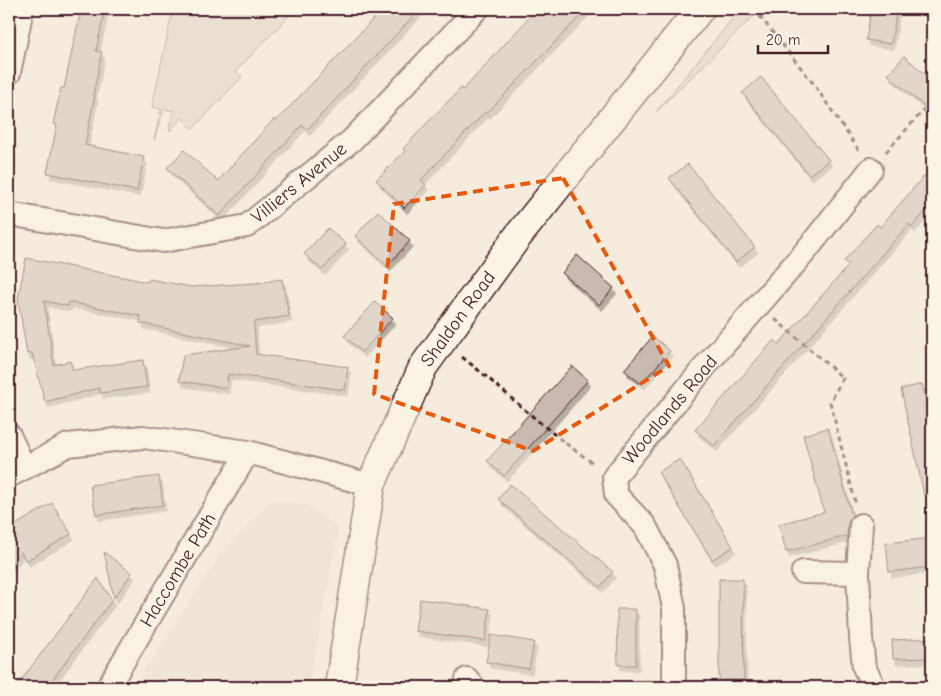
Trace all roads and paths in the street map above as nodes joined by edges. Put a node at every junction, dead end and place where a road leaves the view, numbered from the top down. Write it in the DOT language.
graph roads {
  1 [pos="22,9"];
  2 [pos="477,9"];
  3 [pos="700,9"];
  4 [pos="754,9"];
  5 [pos="9,73"];
  6 [pos="932,100"];
  7 [pos="871,169"];
  8 [pos="9,214"];
  9 [pos="758,306"];
  10 [pos="442,341"];
  11 [pos="9,435"];
  12 [pos="248,452"];
  13 [pos="16,471"];
  14 [pos="614,477"];
  15 [pos="371,485"];
  16 [pos="861,525"];
  17 [pos="803,572"];
  18 [pos="858,572"];
  19 [pos="108,687"];
  20 [pos="339,687"];
  21 [pos="674,687"];
  22 [pos="874,687"];
  1 -- 5 [label="street"];
  2 -- 8 [label="street, Villiers Avenue"];
  3 -- 10 [label="street, Shaldon Road"];
  4 -- 7 [label="path"];
  6 -- 7 [label="path"];
  7 -- 9 [label="street, Woodlands Road"];
  9 -- 14 [label="street, Woodlands Road"];
  9 -- 16 [label="path"];
  10 -- 14 [label="path"];
  10 -- 15 [label="street, Shaldon Road"];
  11 -- 13 [label="street"];
  12 -- 13 [label="street"];
  12 -- 15 [label="street"];
  12 -- 19 [label="street, Haccombe Path"];
  14 -- 21 [label="street, Woodlands Road"];
  15 -- 20 [label="street, Shaldon Road"];
  16 -- 18 [label="street"];
  17 -- 18 [label="street"];
  18 -- 22 [label="street"];
}
